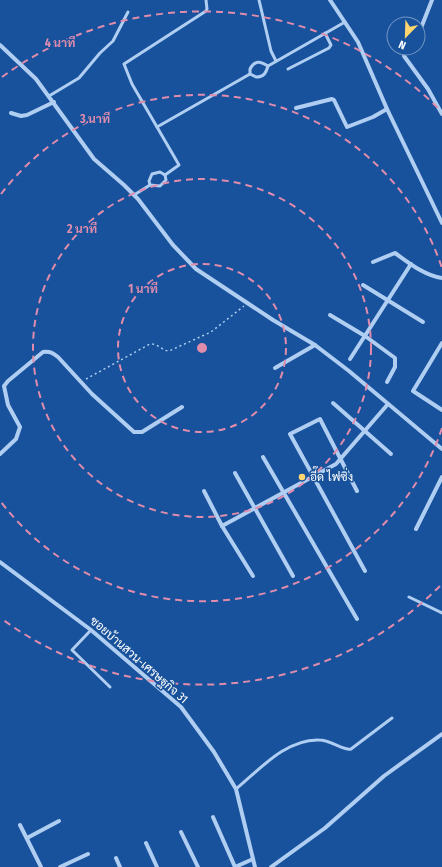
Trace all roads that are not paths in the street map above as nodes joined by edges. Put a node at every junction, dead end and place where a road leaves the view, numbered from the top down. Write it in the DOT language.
graph roads {
  1 [pos="206,0"];
  2 [pos="259,0"];
  3 [pos="330,0"];
  4 [pos="432,0"];
  5 [pos="128,12"];
  6 [pos="426,16"];
  7 [pos="345,22"];
  8 [pos="325,33"];
  9 [pos="0,45"];
  10 [pos="404,56"];
  11 [pos="276,61"];
  12 [pos="268,66"];
  13 [pos="288,69"];
  14 [pos="250,74"];
  15 [pos="49,96"];
  16 [pos="54,102"];
  17 [pos="296,108"];
  18 [pos="387,109"];
  19 [pos="11,114"];
  20 [pos="442,114"];
  21 [pos="157,127"];
  22 [pos="165,175"];
  23 [pos="150,184"];
  24 [pos="134,195"];
  25 [pos="442,223"];
  26 [pos="373,262"];
  27 [pos="411,264"];
  28 [pos="442,278"];
  29 [pos="363,285"];
  30 [pos="387,301"];
  31 [pos="330,315"];
  32 [pos="423,322"];
  33 [pos="365,336"];
  34 [pos="442,343"];
  35 [pos="315,345"];
  36 [pos="437,351"];
  37 [pos="442,354"];
  38 [pos="350,359"];
  39 [pos="275,368"];
  40 [pos="387,382"];
  41 [pos="333,403"];
  42 [pos="388,404"];
  43 [pos="182,407"];
  44 [pos="442,410"];
  45 [pos="364,431"];
  46 [pos="442,449"];
  47 [pos="0,454"];
  48 [pos="391,454"];
  49 [pos="262,457"];
  50 [pos="340,459"];
  51 [pos="235,473"];
  52 [pos="313,476"];
  53 [pos="442,477"];
  54 [pos="204,491"];
  55 [pos="357,491"];
  56 [pos="283,493"];
  57 [pos="255,508"];
  58 [pos="222,526"];
  59 [pos="416,529"];
  60 [pos="0,562"];
  61 [pos="365,571"];
  62 [pos="253,576"];
  63 [pos="293,576"];
  64 [pos="409,597"];
  65 [pos="442,613"];
  66 [pos="357,619"];
  67 [pos="91,630"];
  68 [pos="110,687"];
  69 [pos="392,718"];
  70 [pos="442,734"];
  71 [pos="236,789"];
  72 [pos="213,817"];
  73 [pos="59,821"];
  74 [pos="20,825"];
  75 [pos="181,832"];
  76 [pos="27,838"];
  77 [pos="146,843"];
  78 [pos="88,854"];
  79 [pos="116,858"];
  80 [pos="253,859"];
  81 [pos="41,867"];
  82 [pos="60,867"];
  83 [pos="120,867"];
  84 [pos="158,867"];
  85 [pos="198,867"];
  86 [pos="235,867"];
  87 [pos="255,867"];
  88 [pos="271,867"];
  1 -- 21 [label="lane"];
  2 -- 11 [label="lane"];
  3 -- 7 [label="street"];
  4 -- 6 [label="street"];
  5 -- 15 [label="lane"];
  7 -- 8 [label="lane"];
  7 -- 18 [label="street"];
  8 -- 11 [label="lane"];
  8 -- 13 [label="lane"];
  9 -- 15 [label="street"];
  10 -- 20 [label="street"];
  11 -- 12 [label="lane"];
  12 -- 14 [label="lane"];
  12 -- 14 [label="lane"];
  14 -- 21 [label="lane"];
  15 -- 16 [label="street"];
  16 -- 19 [label="street"];
  16 -- 24 [label="street"];
  17 -- 18 [label="street"];
  18 -- 25 [label="street"];
  21 -- 22 [label="lane"];
  22 -- 23 [label="lane"];
  22 -- 23 [label="lane"];
  23 -- 24 [label="lane"];
  24 -- 35 [label="street"];
  26 -- 27 [label="street"];
  27 -- 28 [label="street"];
  27 -- 30 [label="street"];
  29 -- 30 [label="street"];
  30 -- 32 [label="street"];
  30 -- 33 [label="street"];
  31 -- 33 [label="street"];
  33 -- 38 [label="street"];
  33 -- 40 [label="street"];
  34 -- 36 [label="street"];
  35 -- 39 [label="street"];
  35 -- 42 [label="street"];
  36 -- 37 [label="street"];
  36 -- 44 [label="street"];
  41 -- 45 [label="street"];
  42 -- 45 [label="street"];
  42 -- 46 [label="street"];
  43 -- 47 [label="street"];
  45 -- 48 [label="street"];
  45 -- 50 [label="street"];
  49 -- 56 [label="street"];
  50 -- 52 [label="street"];
  50 -- 52 [label="street"];
  50 -- 55 [label="street"];
  51 -- 57 [label="street"];
  52 -- 56 [label="street"];
  52 -- 61 [label="street"];
  53 -- 59 [label="street"];
  54 -- 58 [label="street"];
  56 -- 57 [label="street"];
  56 -- 66 [label="street"];
  57 -- 58 [label="street"];
  57 -- 63 [label="street"];
  58 -- 62 [label="street"];
  60 -- 67 [label="street, ซอยบ้านสวน-เศรษฐกิจ 31"];
  64 -- 65 [label="lane"];
  67 -- 68 [label="lane"];
  67 -- 71 [label="street, ซอยบ้านสวน-เศรษฐกิจ 31"];
  69 -- 71 [label="lane"];
  70 -- 88 [label="street"];
  71 -- 80 [label="street, ซอยบ้านสวน-เศรษฐกิจ 31"];
  72 -- 86 [label="street"];
  73 -- 76 [label="street"];
  74 -- 76 [label="street"];
  75 -- 85 [label="street"];
  76 -- 81 [label="street"];
  77 -- 84 [label="street"];
  78 -- 82 [label="street"];
  79 -- 83 [label="street"];
  80 -- 86 [label="street"];
  80 -- 87 [label="street, ซอยบ้านสวน-เศรษฐกิจ 31"];
}
